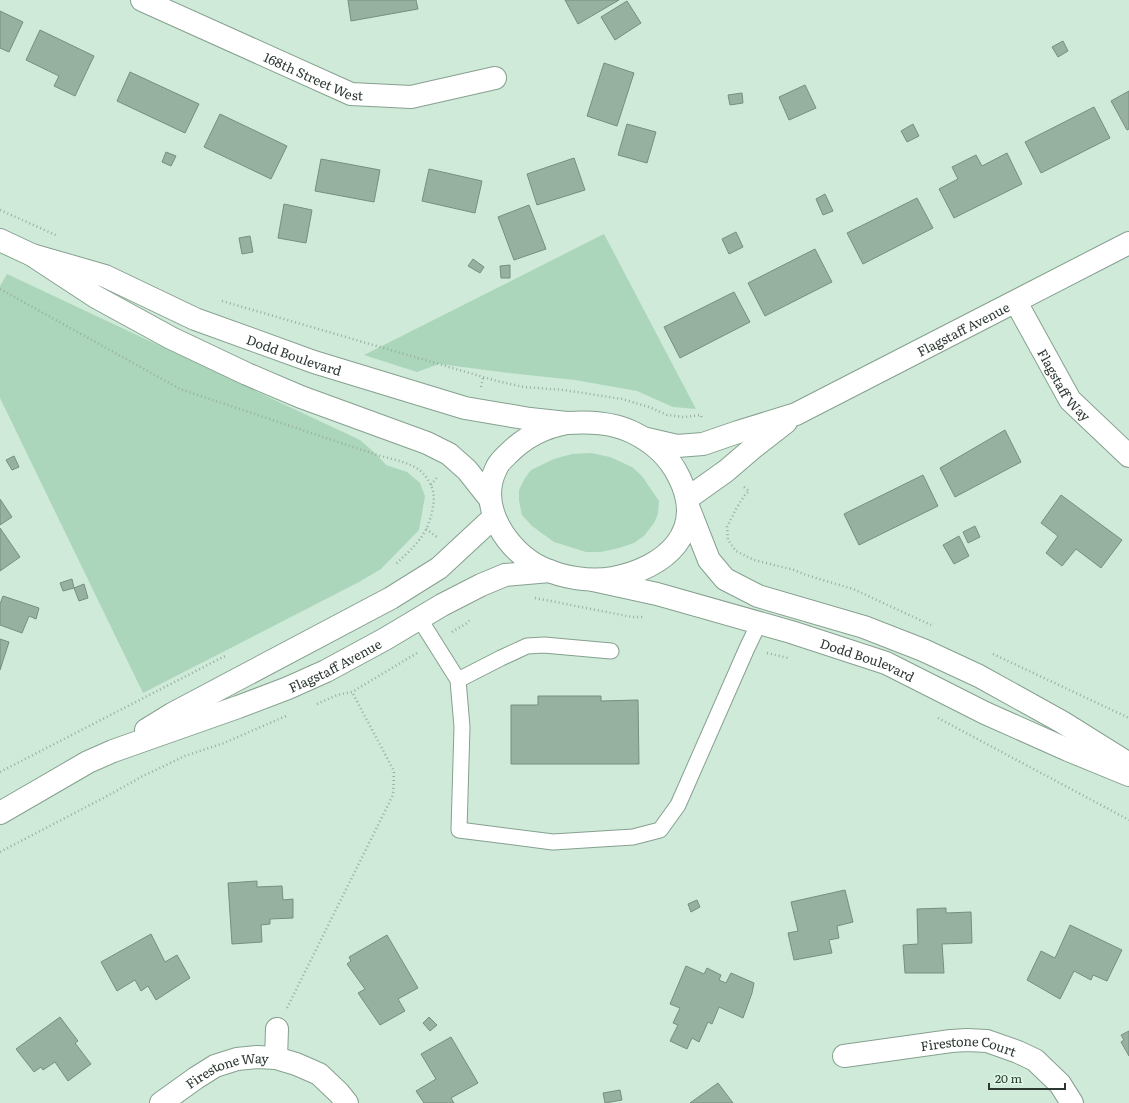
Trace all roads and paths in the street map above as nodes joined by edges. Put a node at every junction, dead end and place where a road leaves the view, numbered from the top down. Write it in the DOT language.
graph roads {
  1 [pos="142,0"];
  2 [pos="164,5"];
  3 [pos="495,78"];
  4 [pos="0,210"];
  5 [pos="64,238"];
  6 [pos="0,240"];
  7 [pos="1129,243"];
  8 [pos="32,255"];
  9 [pos="0,290"];
  10 [pos="216,300"];
  11 [pos="1016,302"];
  12 [pos="796,414"];
  13 [pos="701,415"];
  14 [pos="567,423"];
  15 [pos="644,438"];
  16 [pos="1129,456"];
  17 [pos="749,491"];
  18 [pos="688,504"];
  19 [pos="492,508"];
  20 [pos="395,566"];
  21 [pos="550,571"];
  22 [pos="806,575"];
  23 [pos="593,580"];
  24 [pos="534,597"];
  25 [pos="419,618"];
  26 [pos="471,618"];
  27 [pos="650,618"];
  28 [pos="467,623"];
  29 [pos="759,623"];
  30 [pos="747,648"];
  31 [pos="611,651"];
  32 [pos="228,655"];
  33 [pos="792,659"];
  34 [pos="458,680"];
  35 [pos="352,692"];
  36 [pos="935,717"];
  37 [pos="113,751"];
  38 [pos="1129,764"];
  39 [pos="0,772"];
  40 [pos="1129,776"];
  41 [pos="108,796"];
  42 [pos="0,813"];
  43 [pos="1129,820"];
  44 [pos="0,852"];
  45 [pos="277,1029"];
  46 [pos="844,1056"];
  47 [pos="276,1058"];
  48 [pos="161,1103"];
  49 [pos="347,1103"];
  50 [pos="1072,1103"];
  1 -- 2 [label="street, 168th Street West"];
  2 -- 3 [label="street, 168th Street West"];
  4 -- 5 [label="path"];
  6 -- 8 [label="street, Dodd Boulevard"];
  7 -- 11 [label="street, Flagstaff Avenue"];
  8 -- 14 [label="street, Dodd Boulevard"];
  8 -- 19 [label="street, Dodd Boulevard"];
  9 -- 20 [label="path"];
  10 -- 13 [label="path"];
  11 -- 12 [label="street, Flagstaff Avenue"];
  11 -- 16 [label="street, Flagstaff Way"];
  12 -- 15 [label="street, Flagstaff Avenue"];
  12 -- 18 [label="street, Flagstaff Avenue"];
  14 -- 15 [label="street"];
  14 -- 19 [label="street"];
  15 -- 18 [label="street, Dodd Boulevard"];
  17 -- 22 [label="path"];
  18 -- 23 [label="street"];
  18 -- 38 [label="street, Dodd Boulevard"];
  19 -- 21 [label="street, Dodd Boulevard"];
  19 -- 37 [label="street, Flagstaff Avenue"];
  21 -- 23 [label="street"];
  21 -- 25 [label="street, Flagstaff Avenue"];
  23 -- 29 [label="street, Dodd Boulevard"];
  24 -- 27 [label="path"];
  25 -- 34 [label="lane"];
  25 -- 37 [label="street, Flagstaff Avenue"];
  26 -- 28 [label="path"];
  29 -- 30 [label="lane"];
  29 -- 40 [label="street, Dodd Boulevard"];
  30 -- 33 [label="path"];
  30 -- 34 [label="lane"];
  31 -- 34 [label="lane"];
  32 -- 39 [label="path"];
  35 -- 45 [label="path"];
  36 -- 43 [label="path"];
  37 -- 42 [label="street, Flagstaff Avenue"];
  41 -- 44 [label="path"];
  45 -- 47 [label="street, Firestone Way"];
  46 -- 50 [label="street, Firestone Court"];
  47 -- 48 [label="street, Firestone Way"];
  47 -- 49 [label="street, Firestone Way"];
}
